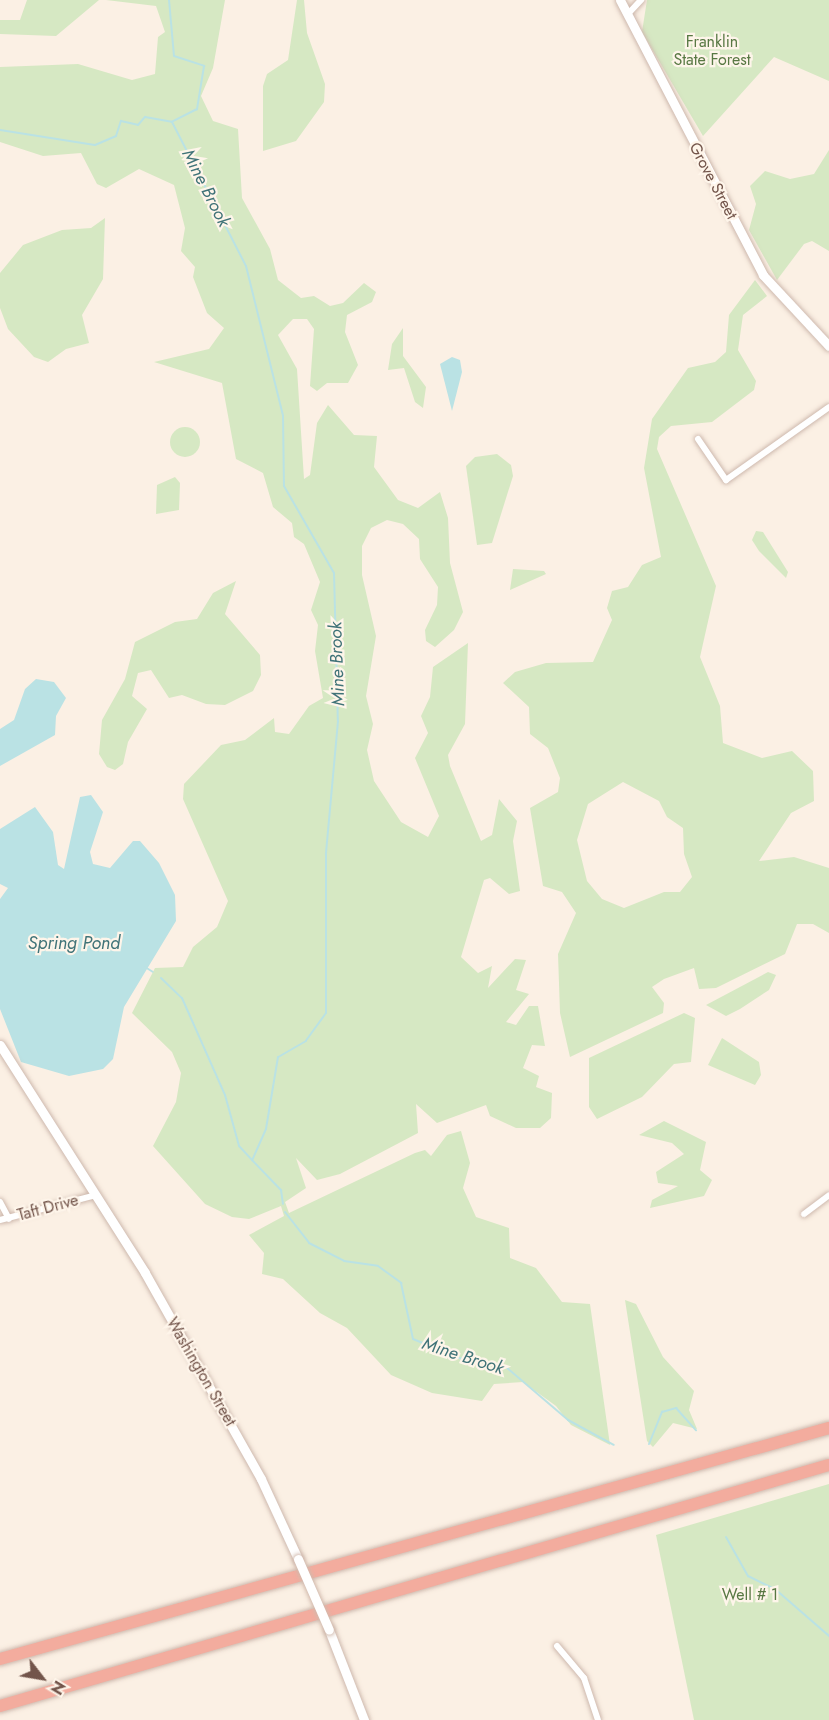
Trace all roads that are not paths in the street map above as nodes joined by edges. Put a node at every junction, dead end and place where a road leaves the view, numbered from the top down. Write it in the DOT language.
graph roads {
  1 [pos="620,0"];
  2 [pos="641,0"];
  3 [pos="627,15"];
  4 [pos="829,346"];
  5 [pos="829,407"];
  6 [pos="698,439"];
  7 [pos="0,1045"];
  8 [pos="96,1195"];
  9 [pos="829,1195"];
  10 [pos="0,1202"];
  11 [pos="804,1214"];
  12 [pos="9,1218"];
  13 [pos="0,1220"];
  14 [pos="829,1428"];
  15 [pos="829,1465"];
  16 [pos="557,1646"];
  17 [pos="0,1659"];
  18 [pos="0,1706"];
  19 [pos="364,1720"];
  20 [pos="598,1720"];
  1 -- 3 [label="main road, Grove Street"];
  2 -- 3 [label="street"];
  3 -- 4 [label="main road, Grove Street"];
  5 -- 6 [label="street"];
  7 -- 8 [label="main road, Washington Street"];
  8 -- 12 [label="street, Taft Drive"];
  8 -- 19 [label="main road, Washington Street, bridge"];
  9 -- 11 [label="street"];
  10 -- 12 [label="street"];
  12 -- 13 [label="street, Taft Drive"];
  14 -- 17 [label="highway"];
  15 -- 18 [label="highway"];
  16 -- 20 [label="street"];
}
